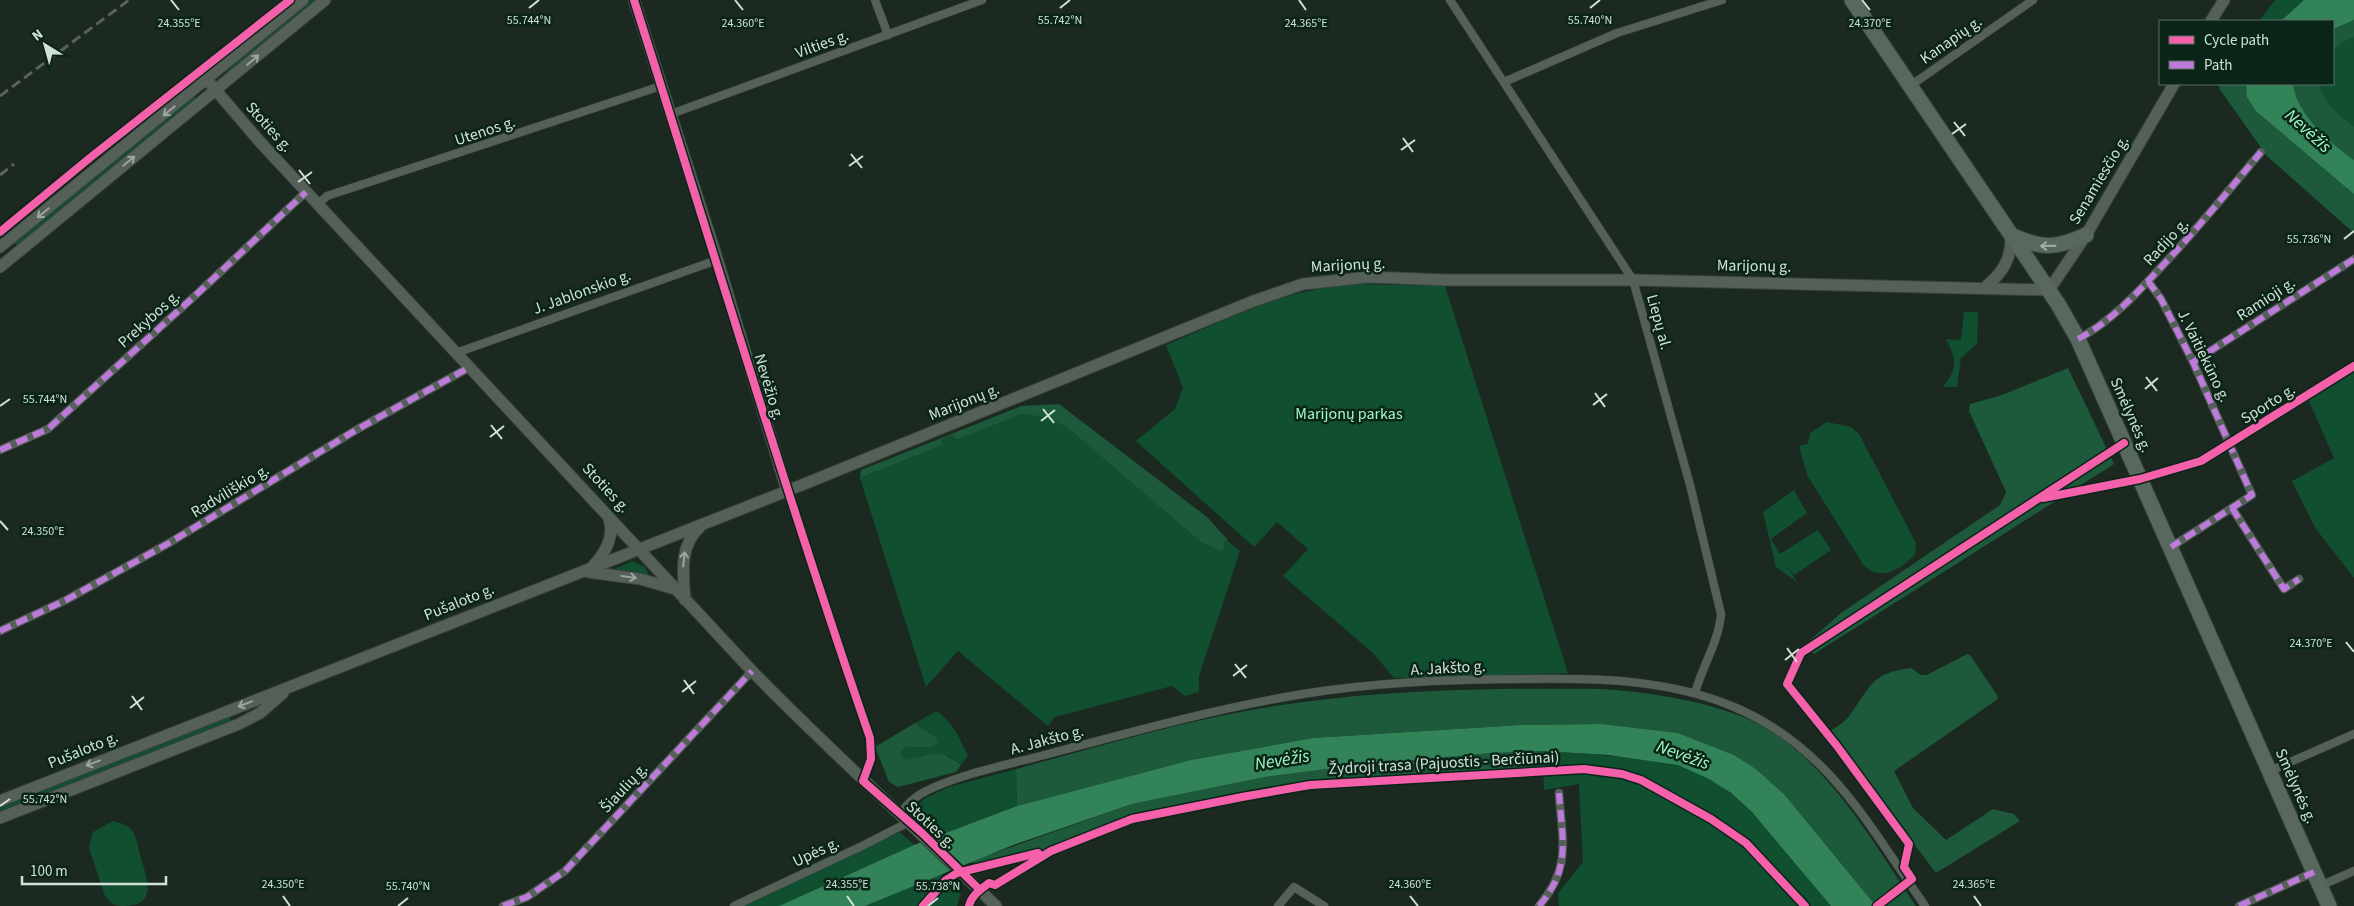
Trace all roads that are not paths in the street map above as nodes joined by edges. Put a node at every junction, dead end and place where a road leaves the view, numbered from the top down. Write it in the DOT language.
graph roads {
  1 [pos="303,0"];
  2 [pos="325,0"];
  3 [pos="634,0"];
  4 [pos="875,0"];
  5 [pos="982,0"];
  6 [pos="1450,0"];
  7 [pos="1722,0"];
  8 [pos="1853,0"];
  9 [pos="2033,0"];
  10 [pos="2224,0"];
  11 [pos="2212,20"];
  12 [pos="888,35"];
  13 [pos="207,80"];
  14 [pos="1504,82"];
  15 [pos="2173,85"];
  16 [pos="661,86"];
  17 [pos="1910,86"];
  18 [pos="216,91"];
  19 [pos="671,114"];
  20 [pos="2261,152"];
  21 [pos="306,192"];
  22 [pos="318,204"];
  23 [pos="2010,235"];
  24 [pos="2086,235"];
  25 [pos="3,245"];
  26 [pos="15,254"];
  27 [pos="2354,259"];
  28 [pos="717,260"];
  29 [pos="0,267"];
  30 [pos="1633,280"];
  31 [pos="2148,281"];
  32 [pos="1984,288"];
  33 [pos="2049,290"];
  34 [pos="2078,339"];
  35 [pos="456,353"];
  36 [pos="2193,362"];
  37 [pos="470,367"];
  38 [pos="2321,388"];
  39 [pos="2230,443"];
  40 [pos="0,450"];
  41 [pos="787,491"];
  42 [pos="2232,508"];
  43 [pos="606,512"];
  44 [pos="703,524"];
  45 [pos="2171,547"];
  46 [pos="640,548"];
  47 [pos="585,571"];
  48 [pos="2300,579"];
  49 [pos="677,590"];
  50 [pos="686,600"];
  51 [pos="0,631"];
  52 [pos="752,671"];
  53 [pos="290,687"];
  54 [pos="1695,694"];
  55 [pos="2354,734"];
  56 [pos="2270,771"];
  57 [pos="863,781"];
  58 [pos="1559,793"];
  59 [pos="0,801"];
  60 [pos="900,813"];
  61 [pos="0,818"];
  62 [pos="908,822"];
  63 [pos="2354,871"];
  64 [pos="2317,879"];
  65 [pos="503,906"];
  66 [pos="734,906"];
  67 [pos="996,906"];
  68 [pos="1278,906"];
  69 [pos="1324,906"];
  70 [pos="1539,906"];
  71 [pos="1925,906"];
  72 [pos="2239,906"];
  73 [pos="2329,906"];
  1 -- 13 [label="main road"];
  18 -- 2 [label="main road, one-way"];
  3 -- 16 [label="main road, Nevėžio g."];
  4 -- 12 [label="street"];
  5 -- 12 [label="street, Vilties g."];
  6 -- 14 [label="street, Liepų al."];
  7 -- 14 [label="street"];
  8 -- 17 [label="highway, Smėlynės g."];
  9 -- 17 [label="street, Kanapių g."];
  10 -- 11 [label="main road"];
  12 -- 19 [label="street, Vilties g."];
  13 -- 18 [label="main road, Stoties g."];
  13 -- 25 [label="main road, one-way"];
  14 -- 30 [label="street, Liepų al."];
  15 -- 24 [label="main road, Senamiesčio g."];
  16 -- 19 [label="main road, Nevėžio g."];
  16 -- 22 [label="street, Utenos g."];
  17 -- 23 [label="highway, Smėlynės g."];
  18 -- 21 [label="main road, Stoties g."];
  26 -- 18 [label="main road, one-way"];
  19 -- 28 [label="main road, Nevėžio g."];
  20 -- 31 [label="street, Radijo g."];
  21 -- 22 [label="main road, Stoties g."];
  21 -- 40 [label="street, Prekybos g."];
  22 -- 35 [label="main road, Stoties g."];
  24 -- 23 [label="highway, one-way"];
  23 -- 32 [label="main road"];
  23 -- 33 [label="highway, Smėlynės g."];
  24 -- 33 [label="main road, Senamiesčio g."];
  25 -- 26 [label="main road"];
  26 -- 29 [label="main road"];
  27 -- 36 [label="street, Ramioji g."];
  28 -- 35 [label="street, J. Jablonskio g."];
  28 -- 41 [label="main road, Nevėžio g."];
  30 -- 32 [label="main road, Marijonų g."];
  30 -- 41 [label="main road, Marijonų g."];
  30 -- 54 [label="street, Liepų al."];
  31 -- 34 [label="street, Radijo g."];
  31 -- 36 [label="street, J. Vaitiekūno g."];
  32 -- 33 [label="main road, Marijonų g."];
  33 -- 34 [label="highway, Smėlynės g."];
  34 -- 45 [label="highway, Smėlynės g."];
  35 -- 37 [label="main road, Stoties g."];
  36 -- 39 [label="street, J. Vaitiekūno g."];
  37 -- 43 [label="main road, Stoties g."];
  37 -- 51 [label="street, Radviliškio g."];
  38 -- 39 [label="street, Sporto g."];
  39 -- 42 [label="street, J. Vaitiekūno g."];
  41 -- 44 [label="main road, Marijonų g."];
  41 -- 57 [label="street, Nevėžio g."];
  42 -- 45 [label="street, J. Vaitiekūno g."];
  42 -- 48 [label="street"];
  43 -- 46 [label="main road, Stoties g."];
  43 -- 47 [label="main road"];
  44 -- 46 [label="main road, Marijonų g."];
  50 -- 44 [label="main road, one-way"];
  45 -- 56 [label="highway, Smėlynės g."];
  46 -- 47 [label="main road, Pušaloto g."];
  46 -- 49 [label="main road, Stoties g."];
  47 -- 49 [label="main road, one-way"];
  47 -- 53 [label="main road, Pušaloto g."];
  49 -- 50 [label="main road, Stoties g."];
  50 -- 52 [label="main road, Stoties g."];
  52 -- 57 [label="main road, Stoties g."];
  52 -- 65 [label="street, Šiaulių g."];
  53 -- 59 [label="main road, Pušaloto g., one-way"];
  53 -- 61 [label="main road, Pušaloto g."];
  54 -- 60 [label="street, A. Jakšto g."];
  54 -- 71 [label="street, A. Jakšto g."];
  55 -- 56 [label="street"];
  56 -- 64 [label="highway, Smėlynės g."];
  57 -- 60 [label="main road, Stoties g."];
  58 -- 70 [label="street"];
  60 -- 62 [label="main road, Stoties g."];
  62 -- 66 [label="street, Upės g."];
  62 -- 67 [label="main road, Stoties g."];
  63 -- 64 [label="street"];
  64 -- 72 [label="street"];
  64 -- 73 [label="highway, Smėlynės g."];
  68 -- 69 [label="street"];
}
